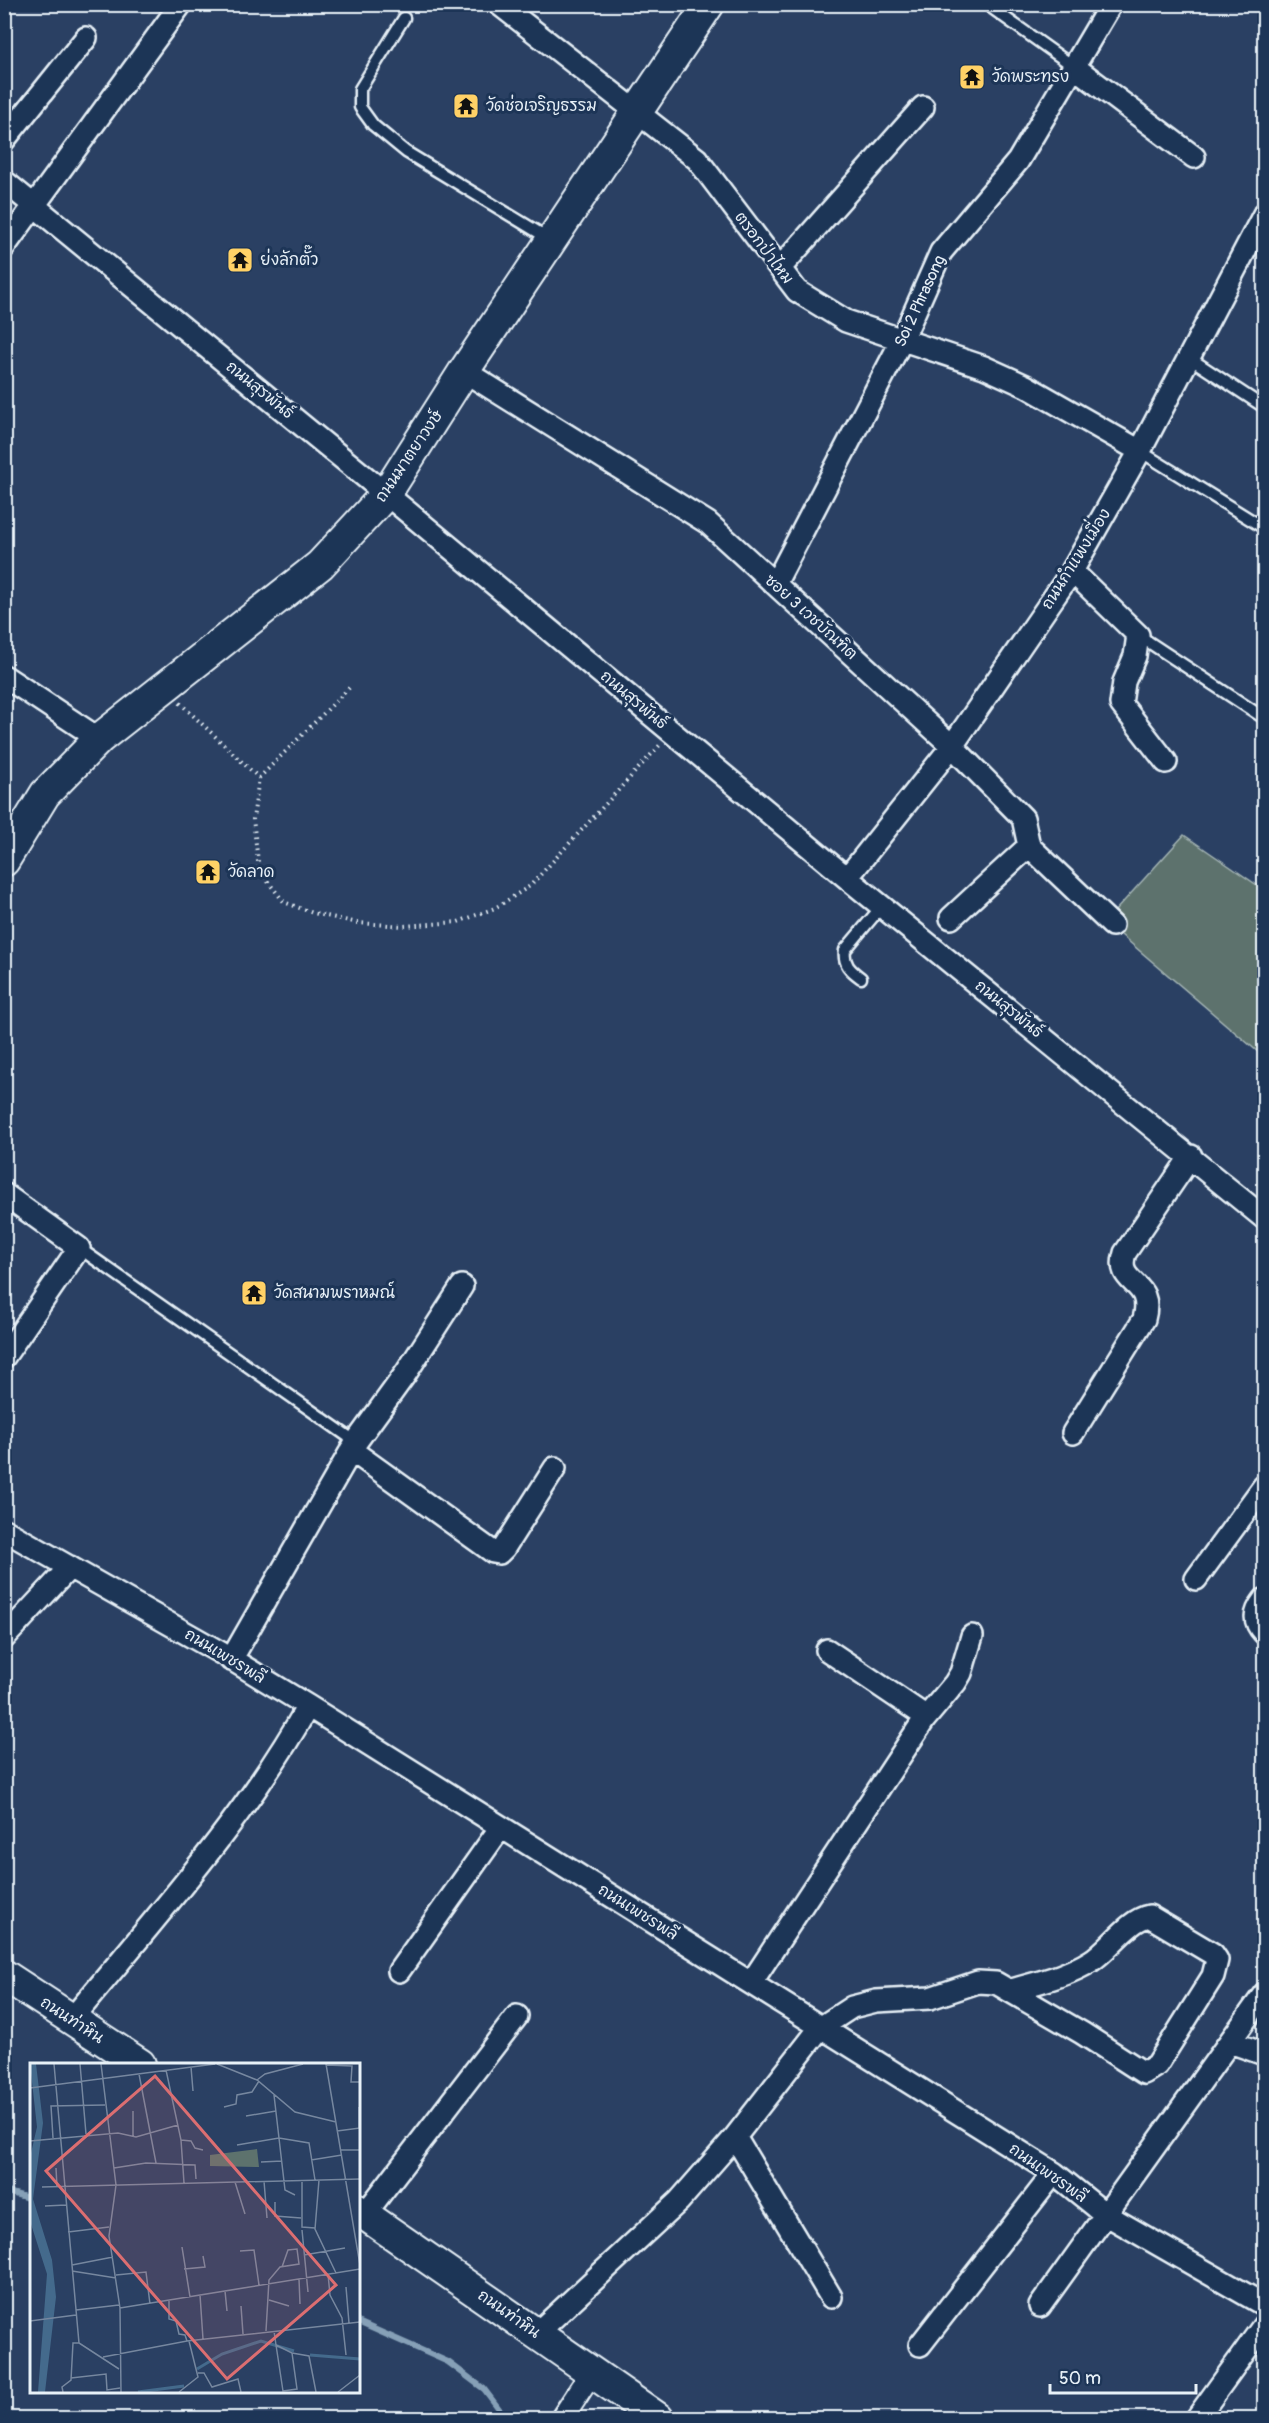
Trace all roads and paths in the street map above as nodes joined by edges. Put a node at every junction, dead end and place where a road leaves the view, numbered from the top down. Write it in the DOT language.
graph roads {
  1 [pos="182,4"];
  2 [pos="499,4"];
  3 [pos="709,4"];
  4 [pos="986,4"];
  5 [pos="1111,4"];
  6 [pos="404,18"];
  7 [pos="86,38"];
  8 [pos="1073,66"];
  9 [pos="923,107"];
  10 [pos="638,112"];
  11 [pos="4,140"];
  12 [pos="1194,157"];
  13 [pos="4,181"];
  14 [pos="34,206"];
  15 [pos="1264,214"];
  16 [pos="552,241"];
  17 [pos="4,247"];
  18 [pos="780,268"];
  19 [pos="902,340"];
  20 [pos="1188,357"];
  21 [pos="464,371"];
  22 [pos="1264,407"];
  23 [pos="1140,451"];
  24 [pos="387,494"];
  25 [pos="1264,528"];
  26 [pos="1072,571"];
  27 [pos="775,584"];
  28 [pos="1138,635"];
  29 [pos="4,676"];
  30 [pos="351,686"];
  31 [pos="165,689"];
  32 [pos="1264,718"];
  33 [pos="673,732"];
  34 [pos="99,740"];
  35 [pos="952,746"];
  36 [pos="1166,762"];
  37 [pos="259,778"];
  38 [pos="1029,846"];
  39 [pos="4,861"];
  40 [pos="847,878"];
  41 [pos="882,906"];
  42 [pos="951,918"];
  43 [pos="1112,925"];
  44 [pos="861,978"];
  45 [pos="1191,1156"];
  46 [pos="4,1194"];
  47 [pos="1264,1218"];
  48 [pos="79,1248"];
  49 [pos="462,1286"];
  50 [pos="4,1357"];
  51 [pos="1072,1433"];
  52 [pos="354,1446"];
  53 [pos="555,1468"];
  54 [pos="1264,1486"];
  55 [pos="4,1530"];
  56 [pos="70,1567"];
  57 [pos="1196,1579"];
  58 [pos="1264,1600"];
  59 [pos="1264,1634"];
  60 [pos="972,1636"];
  61 [pos="4,1638"];
  62 [pos="827,1650"];
  63 [pos="231,1660"];
  64 [pos="308,1706"];
  65 [pos="924,1720"];
  66 [pos="501,1827"];
  67 [pos="399,1971"];
  68 [pos="4,1975"];
  69 [pos="751,1983"];
  70 [pos="1012,1990"];
  71 [pos="1264,1994"];
  72 [pos="516,2016"];
  73 [pos="72,2019"];
  74 [pos="820,2028"];
  75 [pos="1230,2042"];
  76 [pos="1264,2054"];
  77 [pos="138,2063"];
  78 [pos="735,2137"];
  79 [pos="1054,2173"];
  80 [pos="362,2212"];
  81 [pos="1105,2214"];
  82 [pos="831,2297"];
  83 [pos="1264,2305"];
  84 [pos="1040,2306"];
  85 [pos="1264,2325"];
  86 [pos="537,2333"];
  87 [pos="920,2345"];
  88 [pos="592,2372"];
  89 [pos="561,2418"];
  90 [pos="658,2418"];
  91 [pos="1197,2418"];
  1 -- 14 [label="street"];
  2 -- 10 [label="street, ตรอกป่าไหม"];
  3 -- 10 [label="street, ถนนมาตยาวงษ์"];
  4 -- 8 [label="lane"];
  5 -- 8 [label="street, Soi 2 Phrasong"];
  6 -- 16 [label="lane"];
  7 -- 11 [label="street"];
  8 -- 12 [label="street"];
  8 -- 19 [label="street, Soi 2 Phrasong"];
  9 -- 18 [label="street"];
  10 -- 16 [label="street, ถนนมาตยาวงษ์"];
  10 -- 18 [label="street, ตรอกป่าไหม"];
  13 -- 14 [label="street, ถนนสุรพันธ์"];
  14 -- 17 [label="street"];
  14 -- 24 [label="street, ถนนสุรพันธ์"];
  15 -- 20 [label="street, ถนนกำแพงเมี่อง"];
  16 -- 21 [label="street, ถนนมาตยาวงษ์"];
  18 -- 19 [label="street, ตรอกป่าไหม"];
  19 -- 23 [label="street, ตรอกป่าไหม"];
  19 -- 27 [label="street, Soi 2 Phrasong"];
  20 -- 22 [label="lane"];
  20 -- 23 [label="street, ถนนกำแพงเมี่อง"];
  21 -- 24 [label="street, ถนนมาตยาวงษ์"];
  21 -- 27 [label="street, ซอย 3 เวชบัณฑิต"];
  23 -- 25 [label="lane"];
  23 -- 26 [label="street, ถนนกำแพงเมี่อง"];
  24 -- 31 [label="street, ถนนมาตยาวงษ์"];
  24 -- 33 [label="street, ถนนสุรพันธ์"];
  26 -- 28 [label="street"];
  26 -- 35 [label="street, ถนนกำแพงเมี่อง"];
  27 -- 35 [label="street, ซอย 3 เวชบัณฑิต"];
  28 -- 32 [label="lane"];
  28 -- 36 [label="street"];
  29 -- 34 [label="street"];
  30 -- 37 [label="path"];
  31 -- 34 [label="street, ถนนมาตยาวงษ์"];
  31 -- 37 [label="path"];
  33 -- 37 [label="path"];
  33 -- 40 [label="street, ถนนสุรพันธ์"];
  34 -- 39 [label="street, ถนนมาตยาวงษ์"];
  35 -- 38 [label="street, ซอย 3 เวชบัณฑิต"];
  35 -- 40 [label="street, ถนนกำแพงเมี่อง"];
  38 -- 42 [label="street"];
  38 -- 43 [label="street"];
  40 -- 41 [label="street, ถนนสุรพันธ์"];
  41 -- 44 [label="lane"];
  41 -- 45 [label="street, ถนนสุรพันธ์"];
  45 -- 47 [label="street, ถนนสุรพันธ์"];
  45 -- 51 [label="street"];
  46 -- 48 [label="street"];
  48 -- 50 [label="street"];
  48 -- 52 [label="lane"];
  49 -- 52 [label="street"];
  52 -- 53 [label="street"];
  52 -- 63 [label="street"];
  54 -- 57 [label="street"];
  55 -- 56 [label="street, ถนนเพชรพลี"];
  56 -- 61 [label="street"];
  56 -- 63 [label="street, ถนนเพชรพลี"];
  58 -- 59 [label="street"];
  60 -- 65 [label="street"];
  62 -- 65 [label="street"];
  63 -- 64 [label="street, ถนนเพชรพลี"];
  64 -- 66 [label="street, ถนนเพชรพลี"];
  64 -- 73 [label="street"];
  65 -- 69 [label="street"];
  66 -- 67 [label="street"];
  66 -- 69 [label="street, ถนนเพชรพลี"];
  68 -- 73 [label="street, ถนนท่าหิน"];
  69 -- 74 [label="street, ถนนเพชรพลี"];
  70 -- 70 [label="street"];
  70 -- 74 [label="street"];
  71 -- 75 [label="street"];
  72 -- 80 [label="street"];
  73 -- 77 [label="street, ถนนท่าหิน"];
  74 -- 78 [label="street"];
  74 -- 79 [label="street, ถนนเพชรพลี"];
  75 -- 76 [label="street"];
  75 -- 81 [label="street"];
  78 -- 82 [label="street"];
  78 -- 86 [label="street"];
  79 -- 81 [label="street, ถนนเพชรพลี"];
  79 -- 87 [label="street"];
  80 -- 86 [label="street, ถนนท่าหิน"];
  81 -- 83 [label="street, ถนนเพชรพลี"];
  81 -- 84 [label="street"];
  85 -- 91 [label="street"];
  86 -- 88 [label="street, ถนนท่าหิน"];
  88 -- 89 [label="street"];
  88 -- 90 [label="street, ถนนท่าหิน"];
}
